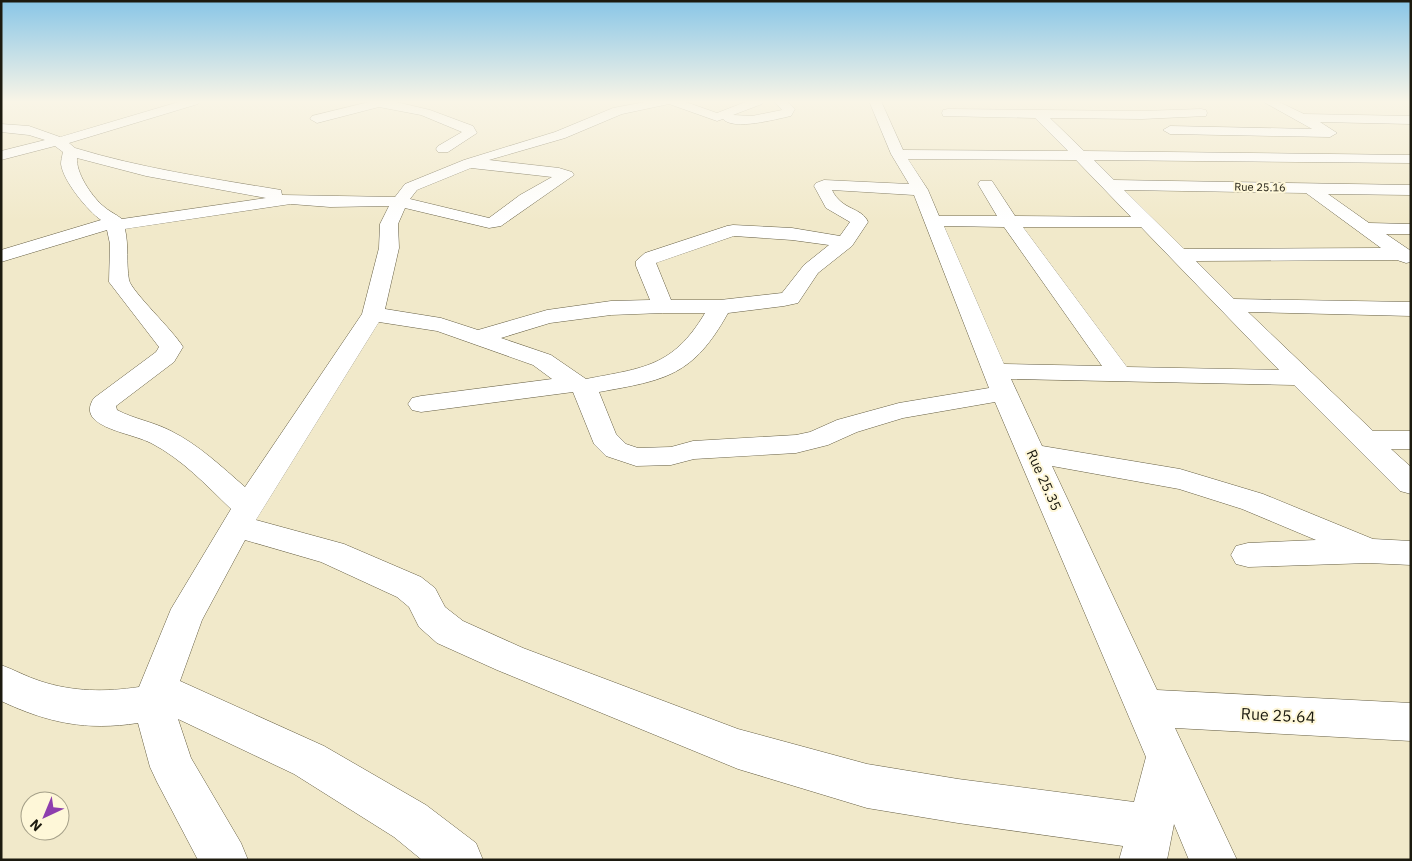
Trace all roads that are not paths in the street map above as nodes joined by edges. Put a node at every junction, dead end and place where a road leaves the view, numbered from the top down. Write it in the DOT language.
graph roads {
  1 [pos="56,141"];
  2 [pos="79,141"];
  3 [pos="456,141"];
  4 [pos="537,141"];
  5 [pos="892,141"];
  6 [pos="1066,141"];
  7 [pos="65,146"];
  8 [pos="1357,146"];
  9 [pos="443,149"];
  10 [pos="898,154"];
  11 [pos="1,156"];
  12 [pos="1081,156"];
  13 [pos="1383,158"];
  14 [pos="1411,159"];
  15 [pos="469,163"];
  16 [pos="1411,173"];
  17 [pos="986,184"];
  18 [pos="1110,185"];
  19 [pos="1309,188"];
  20 [pos="920,190"];
  21 [pos="1411,190"];
  22 [pos="291,198"];
  23 [pos="400,202"];
  24 [pos="933,220"];
  25 [pos="1010,222"];
  26 [pos="1148,222"];
  27 [pos="115,223"];
  28 [pos="1366,228"];
  29 [pos="1411,229"];
  30 [pos="845,242"];
  31 [pos="1180,255"];
  32 [pos="1,256"];
  33 [pos="1406,257"];
  34 [pos="1230,305"];
  35 [pos="663,306"];
  36 [pos="720,307"];
  37 [pos="1411,309"];
  38 [pos="373,314"];
  39 [pos="480,337"];
  40 [pos="1119,373"];
  41 [pos="1301,378"];
  42 [pos="1000,382"];
  43 [pos="579,385"];
  44 [pos="421,404"];
  45 [pos="1366,440"];
  46 [pos="1411,440"];
  47 [pos="1032,454"];
  48 [pos="1411,484"];
  49 [pos="242,516"];
  50 [pos="1369,551"];
  51 [pos="1411,553"];
  52 [pos="1248,555"];
  53 [pos="1,682"];
  54 [pos="156,697"];
  55 [pos="1145,708"];
  56 [pos="1411,722"];
  57 [pos="1167,757"];
  58 [pos="1146,843"];
  59 [pos="224,860"];
  60 [pos="459,860"];
  61 [pos="1213,860"];
  1 -- 7 [label="street"];
  2 -- 7 [label="street"];
  3 -- 9 [label="street"];
  4 -- 15 [label="street"];
  5 -- 10 [label="street, Rue 25.35"];
  6 -- 12 [label="street"];
  7 -- 11 [label="street"];
  7 -- 22 [label="street"];
  7 -- 27 [label="street"];
  8 -- 13 [label="street"];
  10 -- 12 [label="street"];
  10 -- 20 [label="street, Rue 25.35"];
  12 -- 13 [label="street"];
  12 -- 18 [label="street"];
  13 -- 14 [label="street"];
  13 -- 16 [label="street"];
  15 -- 23 [label="street"];
  15 -- 23 [label="street"];
  17 -- 25 [label="street"];
  18 -- 19 [label="street, Rue 25.16"];
  18 -- 26 [label="street"];
  19 -- 21 [label="street, Rue 25.16"];
  19 -- 28 [label="street"];
  20 -- 24 [label="street, Rue 25.35"];
  20 -- 30 [label="street"];
  22 -- 23 [label="street"];
  22 -- 27 [label="street"];
  23 -- 38 [label="street"];
  24 -- 25 [label="street"];
  24 -- 42 [label="street, Rue 25.35"];
  25 -- 26 [label="street"];
  25 -- 40 [label="street"];
  26 -- 31 [label="street"];
  27 -- 32 [label="street"];
  27 -- 49 [label="street"];
  28 -- 29 [label="street"];
  28 -- 33 [label="street"];
  30 -- 35 [label="street"];
  30 -- 36 [label="street"];
  31 -- 33 [label="street"];
  31 -- 34 [label="street"];
  34 -- 37 [label="street"];
  34 -- 41 [label="street"];
  35 -- 36 [label="street"];
  35 -- 39 [label="street"];
  36 -- 43 [label="street"];
  38 -- 39 [label="street"];
  38 -- 49 [label="street"];
  39 -- 43 [label="street"];
  40 -- 41 [label="street"];
  40 -- 42 [label="street"];
  41 -- 45 [label="street"];
  42 -- 43 [label="street"];
  42 -- 47 [label="street, Rue 25.35"];
  43 -- 44 [label="street"];
  45 -- 46 [label="street"];
  45 -- 48 [label="street"];
  47 -- 50 [label="street"];
  47 -- 55 [label="street, Rue 25.35"];
  49 -- 54 [label="street"];
  49 -- 58 [label="street"];
  50 -- 51 [label="street"];
  50 -- 52 [label="street"];
  53 -- 54 [label="street"];
  54 -- 59 [label="street"];
  54 -- 60 [label="street"];
  55 -- 56 [label="street, Rue 25.64"];
  55 -- 57 [label="street, Rue 25.35"];
  57 -- 58 [label="street"];
  57 -- 61 [label="street, Rue 25.35"];
}
